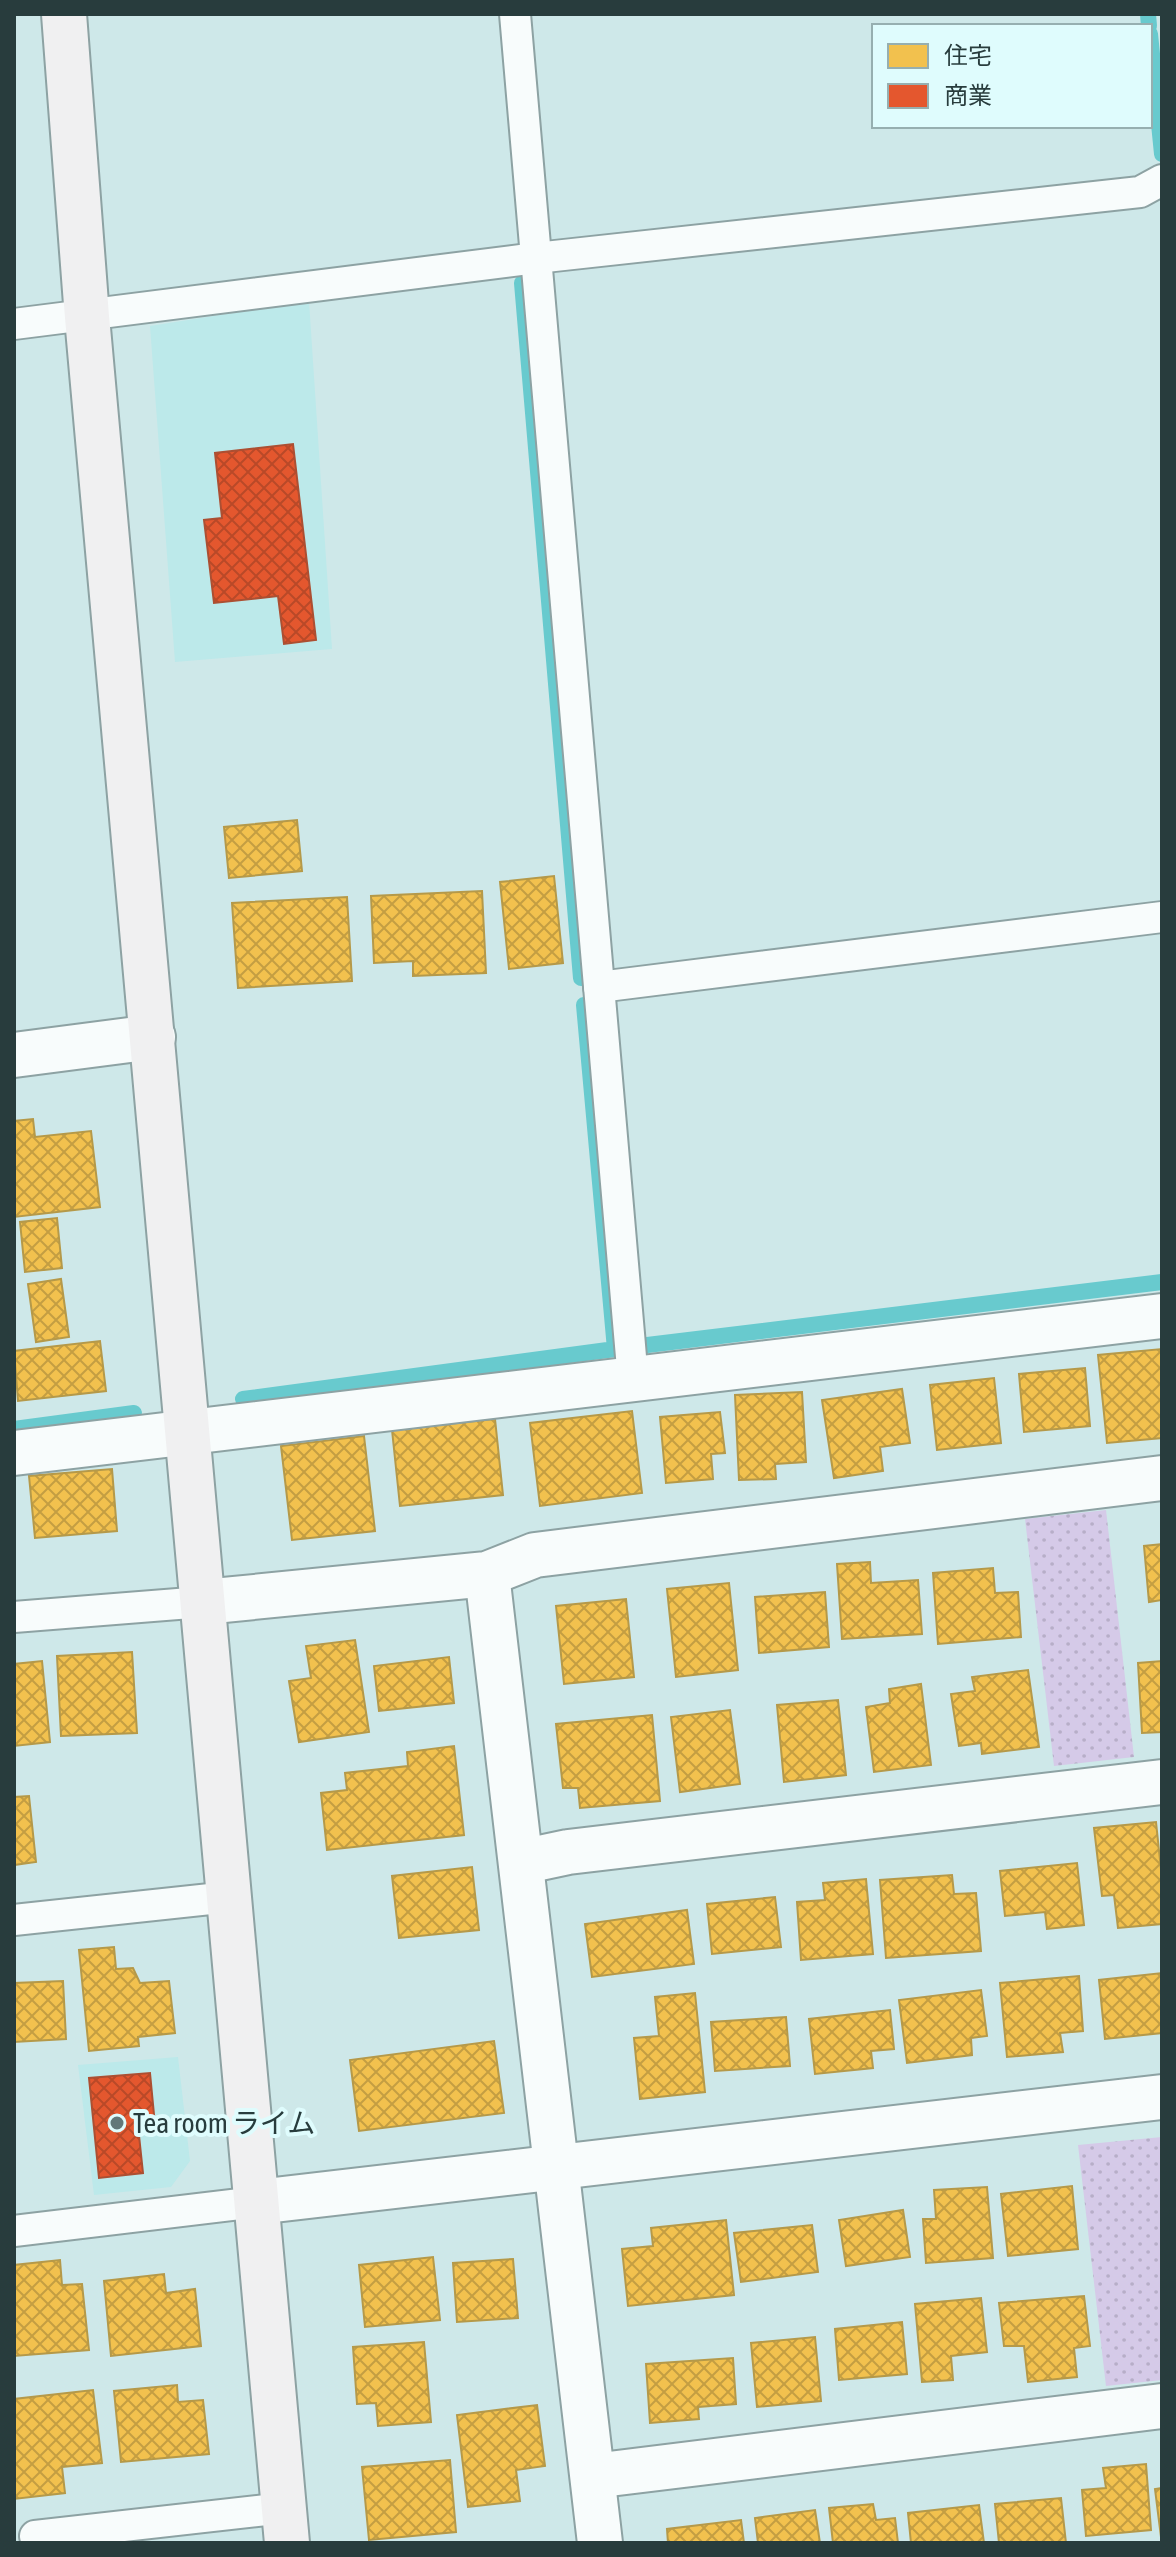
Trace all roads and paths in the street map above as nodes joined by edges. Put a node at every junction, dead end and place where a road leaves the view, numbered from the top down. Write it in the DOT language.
graph roads {
  1 [pos="64,14"];
  2 [pos="515,14"];
  3 [pos="1162,180"];
  4 [pos="536,258"];
  5 [pos="87,317"];
  6 [pos="14,324"];
  7 [pos="1162,917"];
  8 [pos="599,987"];
  9 [pos="153,1037"];
  10 [pos="14,1055"];
  11 [pos="1162,1316"];
  12 [pos="633,1380"];
  13 [pos="187,1432"];
  14 [pos="14,1453"];
  15 [pos="1162,1478"];
  16 [pos="487,1574"];
  17 [pos="203,1602"];
  18 [pos="14,1617"];
  19 [pos="1162,1782"];
  20 [pos="521,1862"];
  21 [pos="229,1897"];
  22 [pos="14,1920"];
  23 [pos="1162,2097"];
  24 [pos="557,2166"];
  25 [pos="257,2202"];
  26 [pos="14,2231"];
  27 [pos="1162,2406"];
  28 [pos="593,2476"];
  29 [pos="285,2525"];
  30 [pos="35,2536"];
  31 [pos="600,2543"];
  1 -- 5 [label="street"];
  2 -- 4 [label="lane"];
  3 -- 4 [label="lane"];
  4 -- 5 [label="lane"];
  4 -- 8 [label="lane"];
  5 -- 6 [label="lane"];
  5 -- 9 [label="street"];
  7 -- 8 [label="lane"];
  8 -- 12 [label="lane"];
  9 -- 10 [label="street"];
  9 -- 13 [label="street"];
  11 -- 12 [label="street"];
  12 -- 13 [label="street"];
  13 -- 14 [label="street"];
  13 -- 17 [label="street"];
  15 -- 16 [label="street"];
  16 -- 17 [label="street"];
  16 -- 20 [label="street"];
  17 -- 18 [label="lane"];
  17 -- 21 [label="street"];
  19 -- 20 [label="street"];
  20 -- 24 [label="street"];
  21 -- 22 [label="lane"];
  21 -- 25 [label="street"];
  23 -- 24 [label="street"];
  24 -- 25 [label="street"];
  24 -- 28 [label="street"];
  25 -- 26 [label="lane"];
  25 -- 29 [label="street"];
  27 -- 28 [label="street"];
  28 -- 31 [label="street"];
  29 -- 30 [label="lane"];
}
